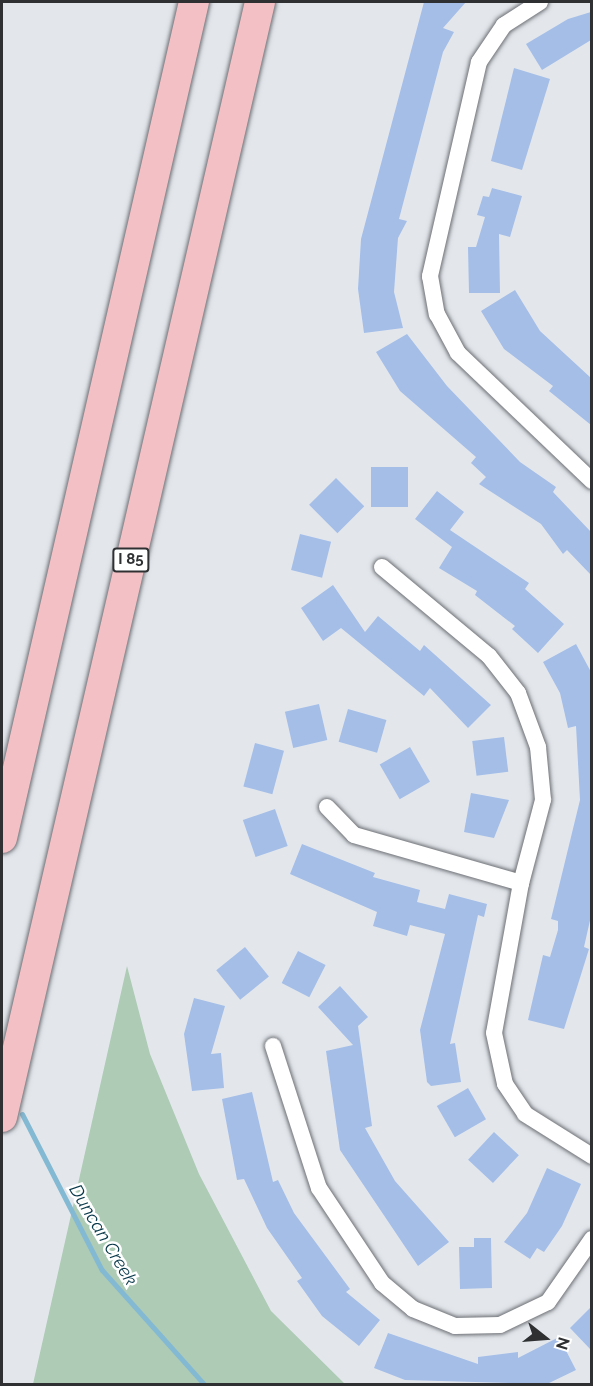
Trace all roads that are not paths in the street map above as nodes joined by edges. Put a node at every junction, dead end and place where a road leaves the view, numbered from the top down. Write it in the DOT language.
graph roads {
  1 [pos="194,2"];
  2 [pos="260,2"];
  3 [pos="540,2"];
  4 [pos="591,481"];
  5 [pos="382,567"];
  6 [pos="327,807"];
  7 [pos="2,838"];
  8 [pos="521,883"];
  9 [pos="273,1046"];
  10 [pos="2,1117"];
  11 [pos="591,1156"];
  12 [pos="591,1239"];
  1 -- 7 [label="highway"];
  2 -- 10 [label="highway, I 85"];
  3 -- 4 [label="street"];
  5 -- 8 [label="street"];
  6 -- 8 [label="street"];
  8 -- 11 [label="street"];
  9 -- 12 [label="street"];
}
